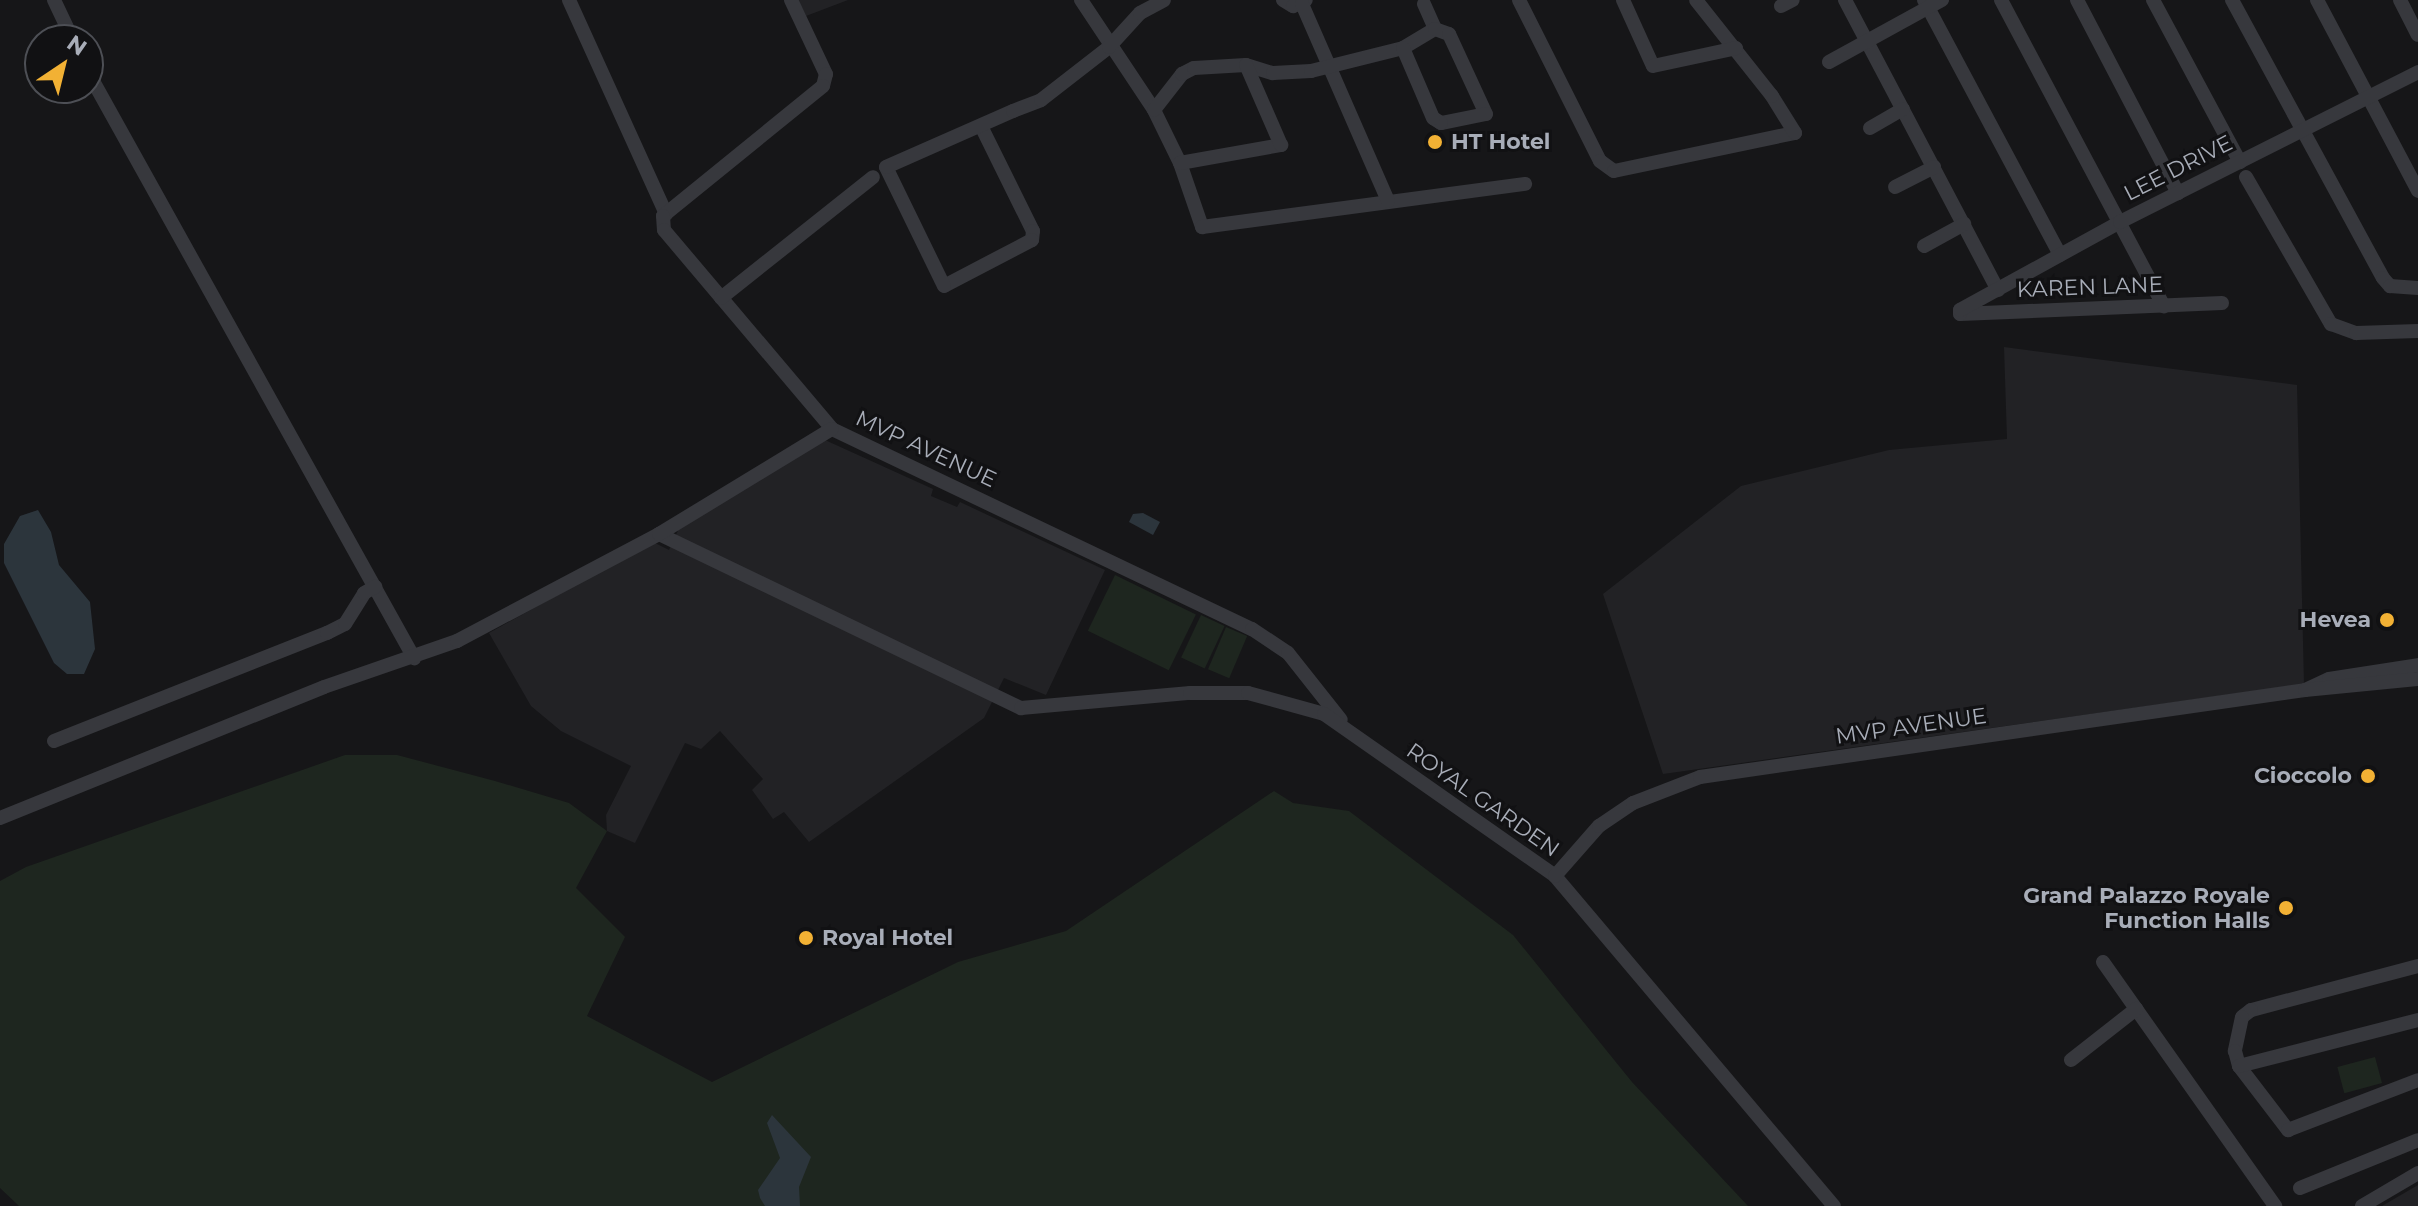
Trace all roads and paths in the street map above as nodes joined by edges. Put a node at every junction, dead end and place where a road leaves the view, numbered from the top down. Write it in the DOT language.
graph roads {
  1 [pos="54,0"];
  2 [pos="569,0"];
  3 [pos="791,0"];
  4 [pos="1081,0"];
  5 [pos="1164,0"];
  6 [pos="1283,0"];
  7 [pos="1519,0"];
  8 [pos="1623,0"];
  9 [pos="1696,0"];
  10 [pos="1845,0"];
  11 [pos="1942,0"];
  12 [pos="2001,0"];
  13 [pos="2077,0"];
  14 [pos="2153,0"];
  15 [pos="2232,0"];
  16 [pos="2317,0"];
  17 [pos="2400,0"];
  18 [pos="1304,2"];
  19 [pos="1424,4"];
  20 [pos="1926,4"];
  21 [pos="65,24"];
  22 [pos="1435,29"];
  23 [pos="2418,35"];
  24 [pos="1866,40"];
  25 [pos="1109,47"];
  26 [pos="1403,48"];
  27 [pos="1736,48"];
  28 [pos="1829,62"];
  29 [pos="1246,65"];
  30 [pos="1327,65"];
  31 [pos="2418,72"];
  32 [pos="2368,97"];
  33 [pos="104,101"];
  34 [pos="1903,109"];
  35 [pos="1154,110"];
  36 [pos="981,126"];
  37 [pos="1870,128"];
  38 [pos="2300,131"];
  39 [pos="2240,162"];
  40 [pos="1180,163"];
  41 [pos="1934,167"];
  42 [pos="873,177"];
  43 [pos="2246,177"];
  44 [pos="1525,184"];
  45 [pos="1895,187"];
  46 [pos="2418,191"];
  47 [pos="2178,193"];
  48 [pos="1388,201"];
  49 [pos="666,214"];
  50 [pos="2120,222"];
  51 [pos="1964,224"];
  52 [pos="1924,246"];
  53 [pos="2060,255"];
  54 [pos="2418,288"];
  55 [pos="1998,290"];
  56 [pos="721,298"];
  57 [pos="2222,303"];
  58 [pos="2164,306"];
  59 [pos="1960,312"];
  60 [pos="2418,331"];
  61 [pos="832,429"];
  62 [pos="659,534"];
  63 [pos="375,587"];
  64 [pos="414,658"];
  65 [pos="2418,665"];
  66 [pos="2418,679"];
  67 [pos="2305,690"];
  68 [pos="54,741"];
  69 [pos="1357,741"];
  70 [pos="0,818"];
  71 [pos="1555,876"];
  72 [pos="2103,962"];
  73 [pos="2418,966"];
  74 [pos="2136,1009"];
  75 [pos="2418,1020"];
  76 [pos="2071,1060"];
  77 [pos="2239,1066"];
  78 [pos="2418,1080"];
  79 [pos="2418,1140"];
  80 [pos="2418,1173"];
  81 [pos="2300,1188"];
  82 [pos="1834,1206"];
  83 [pos="2275,1206"];
  84 [pos="2362,1206"];
  1 -- 21 [label="street"];
  2 -- 49 [label="street"];
  3 -- 49 [label="street"];
  4 -- 25 [label="street"];
  5 -- 25 [label="street"];
  6 -- 18 [label="street"];
  7 -- 27 [label="street"];
  8 -- 27 [label="street"];
  9 -- 27 [label="street"];
  10 -- 24 [label="street"];
  11 -- 20 [label="street"];
  12 -- 50 [label="street"];
  13 -- 47 [label="street"];
  14 -- 39 [label="street"];
  15 -- 38 [label="street"];
  16 -- 32 [label="street"];
  17 -- 23 [label="street"];
  18 -- 30 [label="street"];
  19 -- 22 [label="street"];
  20 -- 24 [label="street"];
  20 -- 53 [label="street"];
  22 -- 26 [label="street"];
  22 -- 26 [label="street"];
  24 -- 28 [label="street"];
  24 -- 34 [label="street"];
  25 -- 35 [label="street"];
  25 -- 36 [label="street"];
  26 -- 30 [label="street"];
  29 -- 30 [label="street"];
  29 -- 35 [label="street"];
  29 -- 40 [label="street"];
  30 -- 48 [label="street"];
  31 -- 32 [label="street, LEE DRIVE"];
  32 -- 38 [label="street, LEE DRIVE"];
  32 -- 46 [label="street"];
  33 -- 63 [label="street"];
  34 -- 37 [label="street"];
  34 -- 41 [label="street"];
  35 -- 40 [label="street"];
  36 -- 36 [label="street"];
  38 -- 39 [label="street, LEE DRIVE"];
  38 -- 54 [label="street"];
  39 -- 47 [label="street, LEE DRIVE"];
  40 -- 48 [label="street"];
  41 -- 45 [label="street"];
  41 -- 51 [label="street"];
  42 -- 56 [label="street"];
  43 -- 60 [label="street"];
  44 -- 48 [label="street"];
  47 -- 50 [label="street, LEE DRIVE"];
  49 -- 56 [label="street, MVP AVENUE"];
  50 -- 53 [label="street, LEE DRIVE"];
  50 -- 58 [label="street"];
  51 -- 52 [label="street"];
  51 -- 55 [label="street"];
  53 -- 55 [label="street, LEE DRIVE"];
  55 -- 59 [label="street, LEE DRIVE"];
  56 -- 61 [label="street, MVP AVENUE"];
  57 -- 58 [label="street, KAREN LANE"];
  58 -- 59 [label="street, KAREN LANE"];
  61 -- 62 [label="street"];
  61 -- 69 [label="street, MVP AVENUE"];
  62 -- 64 [label="street"];
  62 -- 69 [label="street, ROYAL GARDEN"];
  63 -- 64 [label="street"];
  63 -- 68 [label="street"];
  64 -- 70 [label="street"];
  65 -- 67 [label="street, MVP AVENUE"];
  66 -- 67 [label="street, MVP AVENUE"];
  67 -- 71 [label="street, MVP AVENUE"];
  69 -- 71 [label="street, ROYAL GARDEN"];
  71 -- 82 [label="street, ROYAL GARDEN"];
  72 -- 74 [label="street"];
  73 -- 77 [label="street"];
  74 -- 76 [label="street"];
  74 -- 83 [label="street"];
  75 -- 77 [label="street"];
  77 -- 78 [label="street"];
  79 -- 81 [label="street"];
  80 -- 84 [label="street"];
}
